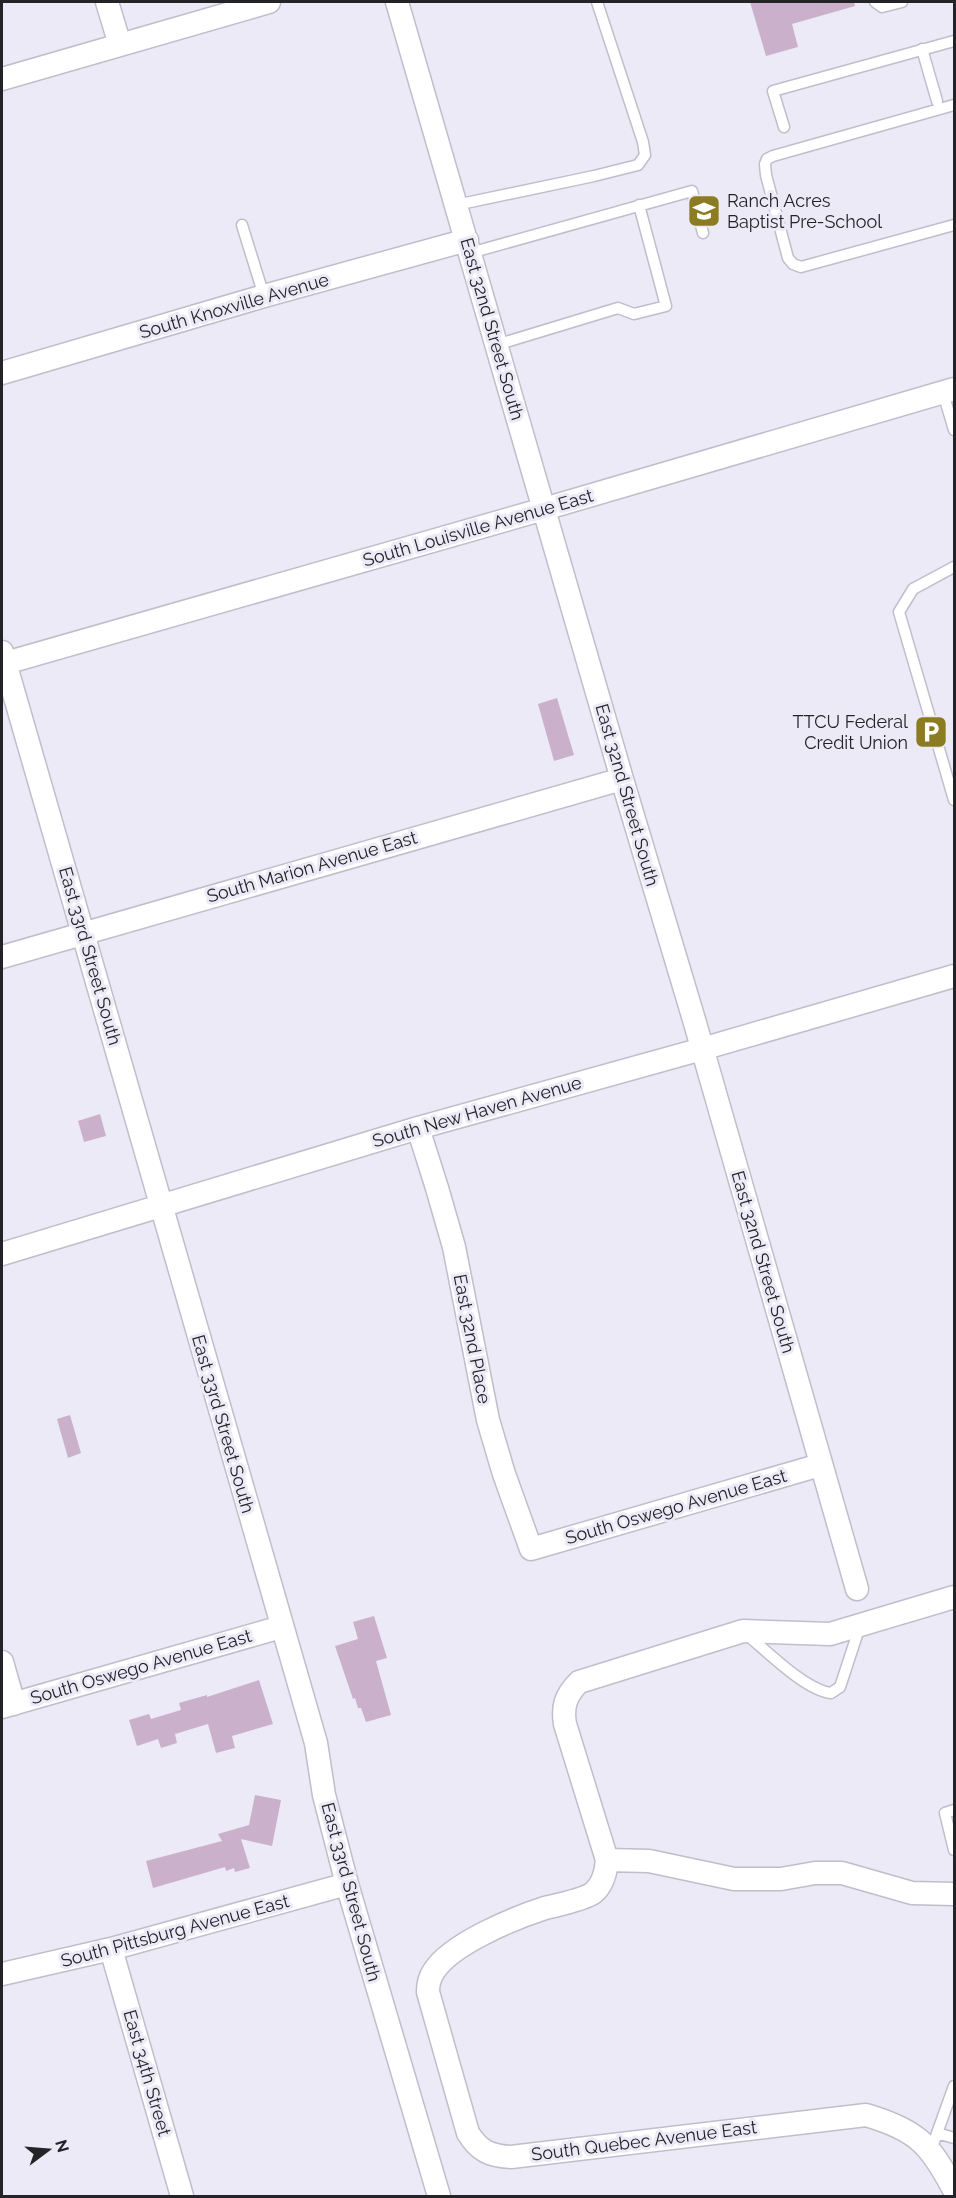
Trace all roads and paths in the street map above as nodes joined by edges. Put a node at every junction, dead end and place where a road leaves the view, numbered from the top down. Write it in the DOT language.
graph roads {
  1 [pos="107,2"];
  2 [pos="268,2"];
  3 [pos="398,2"];
  4 [pos="597,2"];
  5 [pos="875,2"];
  6 [pos="902,2"];
  7 [pos="232,7"];
  8 [pos="954,41"];
  9 [pos="120,45"];
  10 [pos="922,49"];
  11 [pos="2,79"];
  12 [pos="937,101"];
  13 [pos="954,105"];
  14 [pos="784,127"];
  15 [pos="456,205"];
  16 [pos="639,205"];
  17 [pos="243,225"];
  18 [pos="954,225"];
  19 [pos="703,233"];
  20 [pos="468,247"];
  21 [pos="264,296"];
  22 [pos="496,345"];
  23 [pos="2,373"];
  24 [pos="949,391"];
  25 [pos="954,430"];
  26 [pos="544,509"];
  27 [pos="954,570"];
  28 [pos="3,659"];
  29 [pos="622,778"];
  30 [pos="954,800"];
  31 [pos="83,933"];
  32 [pos="2,957"];
  33 [pos="954,976"];
  34 [pos="702,1049"];
  35 [pos="418,1128"];
  36 [pos="161,1206"];
  37 [pos="2,1254"];
  38 [pos="820,1465"];
  39 [pos="531,1549"];
  40 [pos="857,1589"];
  41 [pos="954,1597"];
  42 [pos="860,1626"];
  43 [pos="281,1627"];
  44 [pos="743,1631"];
  45 [pos="2,1662"];
  46 [pos="8,1706"];
  47 [pos="954,1810"];
  48 [pos="954,1850"];
  49 [pos="607,1860"];
  50 [pos="347,1884"];
  51 [pos="954,1894"];
  52 [pos="111,1949"];
  53 [pos="2,1974"];
  54 [pos="954,2086"];
  55 [pos="954,2138"];
  56 [pos="934,2141"];
  57 [pos="954,2190"];
  58 [pos="182,2196"];
  59 [pos="439,2196"];
  1 -- 9 [label="street"];
  2 -- 7 [label="street"];
  3 -- 15 [label="street, East 32nd Street South"];
  4 -- 15 [label="lane"];
  5 -- 6 [label="lane"];
  7 -- 9 [label="street"];
  8 -- 10 [label="lane"];
  9 -- 11 [label="street"];
  10 -- 12 [label="lane"];
  10 -- 14 [label="lane"];
  13 -- 18 [label="lane"];
  15 -- 20 [label="street, East 32nd Street South"];
  16 -- 19 [label="lane"];
  16 -- 20 [label="lane"];
  16 -- 22 [label="lane"];
  17 -- 21 [label="lane"];
  20 -- 21 [label="street, South Knoxville Avenue"];
  20 -- 22 [label="street, East 32nd Street South"];
  21 -- 23 [label="street, South Knoxville Avenue"];
  22 -- 26 [label="street, East 32nd Street South"];
  24 -- 25 [label="lane"];
  24 -- 26 [label="street, South Louisville Avenue East"];
  26 -- 28 [label="street, South Louisville Avenue East"];
  26 -- 29 [label="street, East 32nd Street South"];
  27 -- 30 [label="lane"];
  28 -- 31 [label="street, East 33rd Street South"];
  29 -- 31 [label="street, South Marion Avenue East"];
  29 -- 34 [label="street, East 32nd Street South"];
  31 -- 32 [label="street, South Marion Avenue East"];
  31 -- 36 [label="street, East 33rd Street South"];
  33 -- 34 [label="street, South New Haven Avenue"];
  34 -- 35 [label="street, South New Haven Avenue"];
  34 -- 38 [label="street, East 32nd Street South"];
  35 -- 36 [label="street, South New Haven Avenue"];
  35 -- 39 [label="street, East 32nd Place"];
  36 -- 37 [label="street, South New Haven Avenue"];
  36 -- 43 [label="street, East 33rd Street South"];
  38 -- 39 [label="street, South Oswego Avenue East"];
  38 -- 40 [label="street, East 32nd Street South"];
  41 -- 42 [label="street"];
  42 -- 44 [label="street"];
  42 -- 44 [label="lane"];
  43 -- 46 [label="street, South Oswego Avenue East"];
  43 -- 50 [label="street, East 33rd Street South"];
  44 -- 49 [label="street"];
  45 -- 46 [label="street"];
  47 -- 48 [label="lane"];
  49 -- 51 [label="street"];
  49 -- 56 [label="street, South Quebec Avenue East"];
  50 -- 52 [label="street, South Pittsburg Avenue East"];
  50 -- 59 [label="street, East 33rd Street South"];
  52 -- 53 [label="street, South Pittsburg Avenue East"];
  52 -- 58 [label="street, East 34th Street"];
  54 -- 56 [label="lane"];
  55 -- 56 [label="lane"];
  56 -- 57 [label="street, South Quebec Avenue East"];
}
